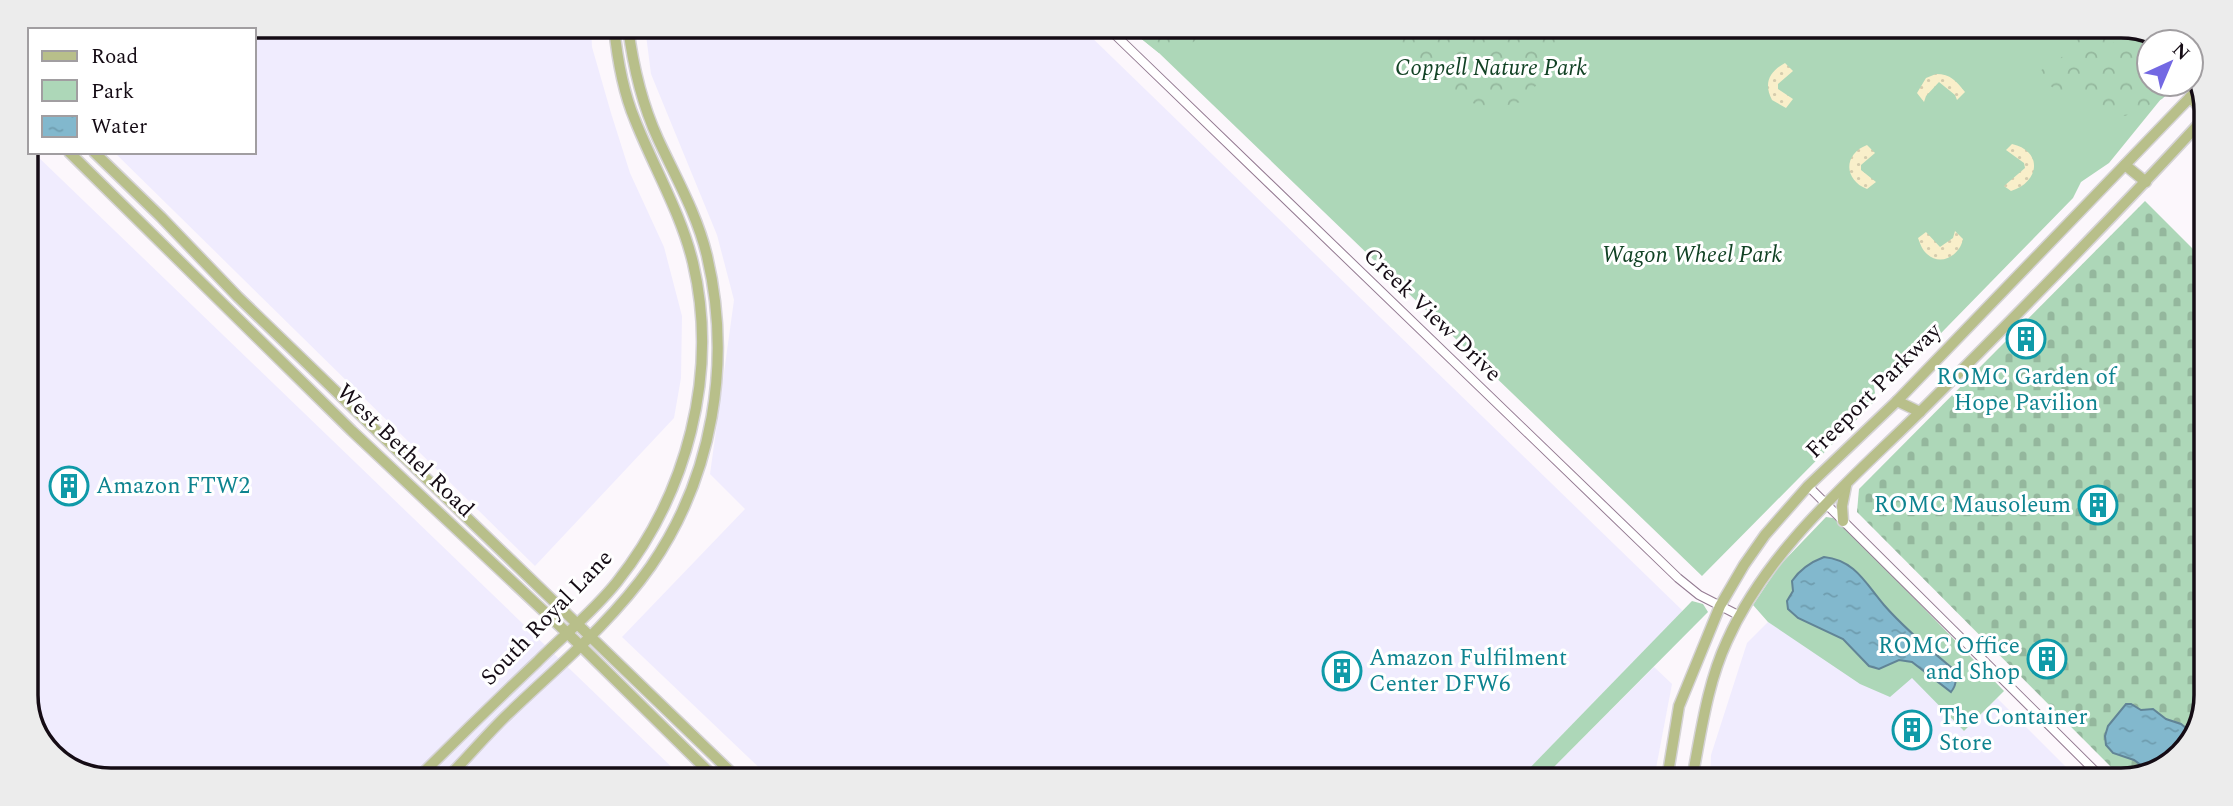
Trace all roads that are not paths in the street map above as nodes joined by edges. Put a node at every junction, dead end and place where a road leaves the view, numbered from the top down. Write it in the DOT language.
graph roads {
  1 [pos="616,38"];
  2 [pos="630,38"];
  3 [pos="1118,38"];
  4 [pos="2189,98"];
  5 [pos="2194,129"];
  6 [pos="71,154"];
  7 [pos="96,154"];
  8 [pos="2124,165"];
  9 [pos="111,169"];
  10 [pos="99,181"];
  11 [pos="2146,182"];
  12 [pos="688,199"];
  13 [pos="674,206"];
  14 [pos="269,326"];
  15 [pos="258,337"];
  16 [pos="1907,391"];
  17 [pos="1896,401"];
  18 [pos="695,407"];
  19 [pos="713,409"];
  20 [pos="1920,412"];
  21 [pos="365,419"];
  22 [pos="352,431"];
  23 [pos="1847,483"];
  24 [pos="1808,486"];
  25 [pos="1826,503"];
  26 [pos="1843,521"];
  27 [pos="1720,606"];
  28 [pos="1740,616"];
  29 [pos="577,624"];
  30 [pos="567,634"];
  31 [pos="591,637"];
  32 [pos="581,646"];
  33 [pos="428,768"];
  34 [pos="457,768"];
  35 [pos="705,768"];
  36 [pos="727,768"];
  37 [pos="1669,768"];
  38 [pos="1694,768"];
  39 [pos="2093,768"];
  1 -- 13 [label="main road, South Royal Lane"];
  2 -- 12 [label="main road, South Royal Lane"];
  3 -- 27 [label="street, Creek View Drive"];
  4 -- 8 [label="main road, Freeport Parkway"];
  5 -- 11 [label="main road, Freeport Parkway"];
  6 -- 10 [label="main road, West Bethel Road"];
  7 -- 9 [label="main road, West Bethel Road"];
  8 -- 11 [label="main road"];
  8 -- 16 [label="main road, Freeport Parkway"];
  9 -- 10 [label="main road"];
  9 -- 14 [label="main road, West Bethel Road"];
  10 -- 15 [label="main road, West Bethel Road"];
  11 -- 20 [label="main road, Freeport Parkway"];
  12 -- 13 [label="main road"];
  12 -- 19 [label="main road, South Royal Lane"];
  13 -- 18 [label="main road, South Royal Lane"];
  14 -- 15 [label="main road"];
  14 -- 21 [label="main road, West Bethel Road"];
  15 -- 22 [label="main road, West Bethel Road"];
  16 -- 17 [label="main road, Freeport Parkway"];
  16 -- 20 [label="main road"];
  17 -- 20 [label="main road"];
  17 -- 24 [label="main road, Freeport Parkway"];
  18 -- 19 [label="main road"];
  18 -- 29 [label="main road, South Royal Lane"];
  19 -- 31 [label="main road, South Royal Lane"];
  20 -- 23 [label="main road, Freeport Parkway"];
  21 -- 22 [label="main road"];
  21 -- 29 [label="main road, West Bethel Road"];
  22 -- 30 [label="main road, West Bethel Road"];
  23 -- 25 [label="main road, Freeport Parkway"];
  23 -- 26 [label="main road"];
  24 -- 25 [label="street"];
  24 -- 27 [label="main road, Freeport Parkway"];
  25 -- 26 [label="street"];
  25 -- 28 [label="main road, Freeport Parkway"];
  26 -- 39 [label="street"];
  27 -- 28 [label="street, Creek View Drive"];
  27 -- 37 [label="main road, Freeport Parkway"];
  28 -- 38 [label="main road, Freeport Parkway"];
  29 -- 30 [label="main road, South Royal Lane"];
  29 -- 31 [label="main road, West Bethel Road"];
  30 -- 32 [label="main road, West Bethel Road"];
  30 -- 33 [label="main road, South Royal Lane"];
  31 -- 32 [label="main road, South Royal Lane"];
  31 -- 36 [label="main road, West Bethel Road"];
  32 -- 34 [label="main road, South Royal Lane"];
  32 -- 35 [label="main road, West Bethel Road"];
}
